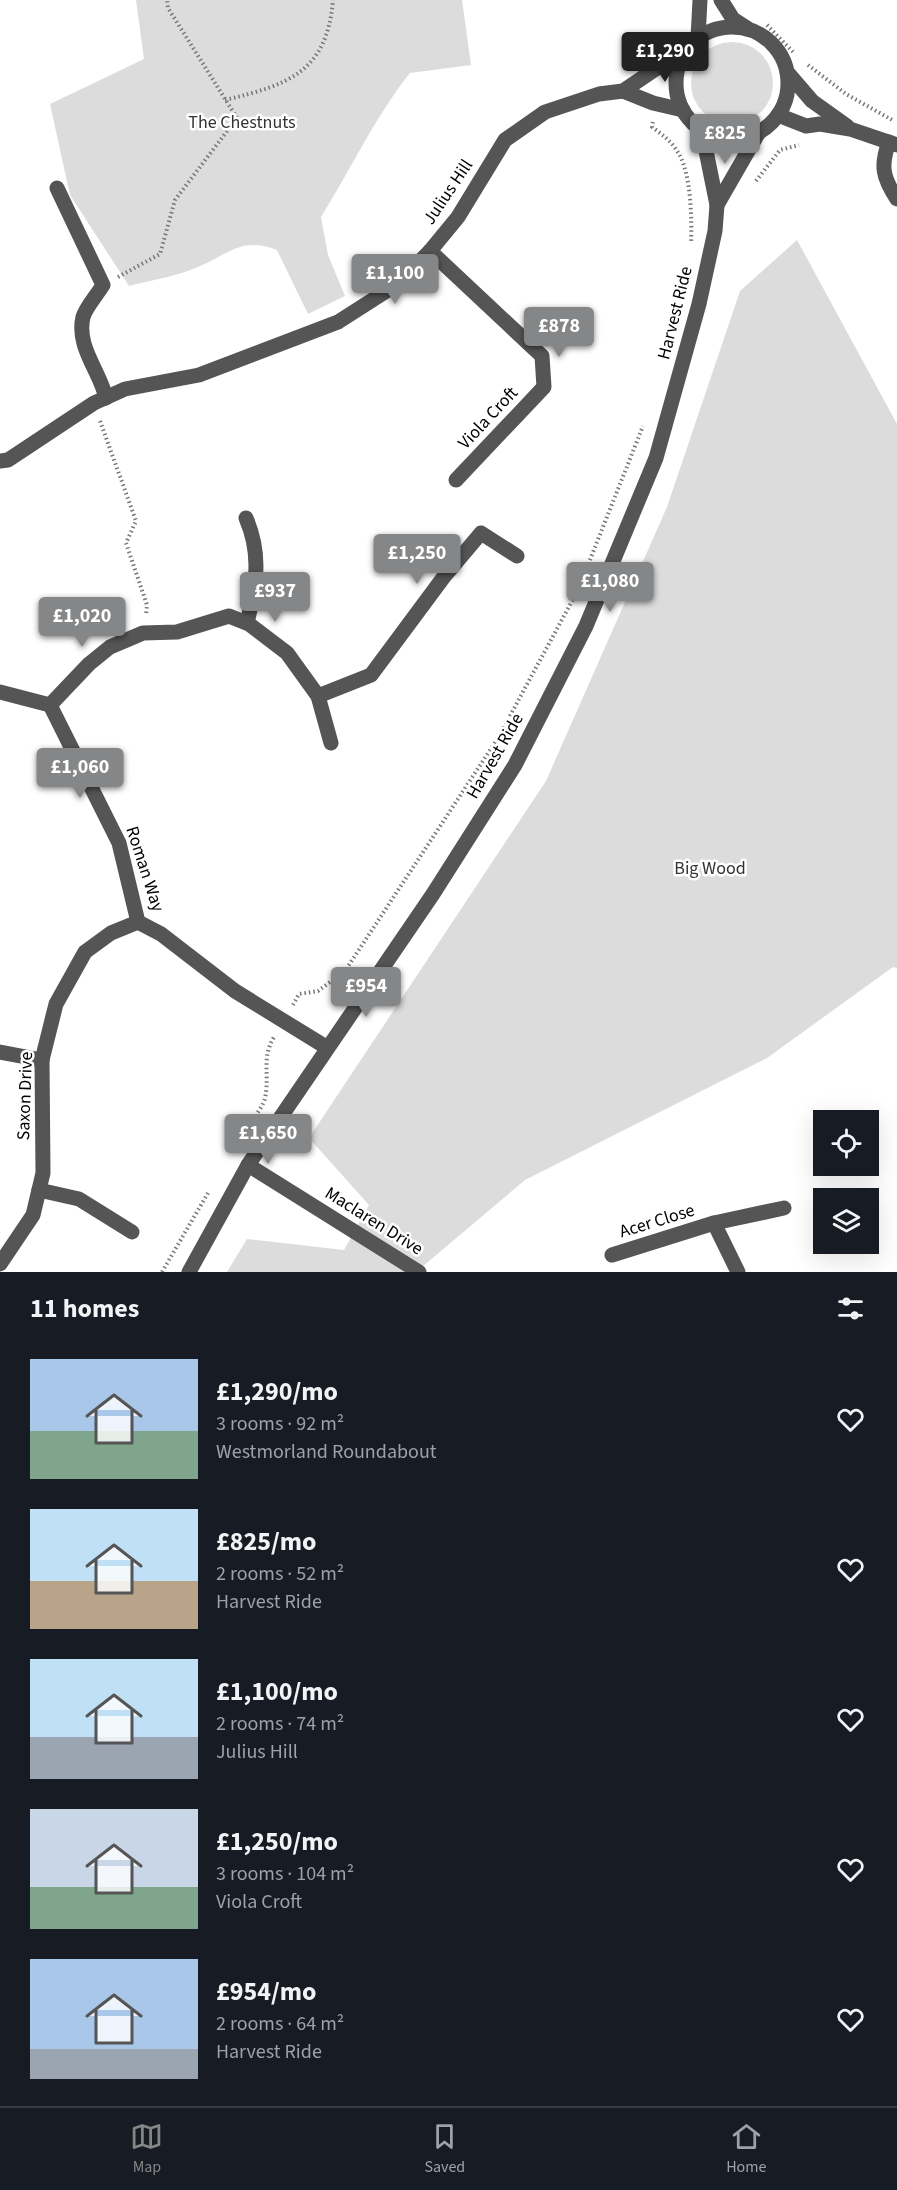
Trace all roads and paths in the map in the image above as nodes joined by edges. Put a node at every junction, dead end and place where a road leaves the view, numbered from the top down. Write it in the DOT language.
graph roads {
  1 [pos="167,0"];
  2 [pos="333,0"];
  3 [pos="700,0"];
  4 [pos="721,0"];
  5 [pos="765,23"];
  6 [pos="748,29"];
  7 [pos="693,42"];
  8 [pos="797,57"];
  9 [pos="806,63"];
  10 [pos="787,72"];
  11 [pos="623,91"];
  12 [pos="225,100"];
  13 [pos="682,110"];
  14 [pos="778,115"];
  15 [pos="897,123"];
  16 [pos="652,127"];
  17 [pos="850,129"];
  18 [pos="702,131"];
  19 [pos="759,132"];
  20 [pos="893,143"];
  21 [pos="801,144"];
  22 [pos="756,181"];
  23 [pos="57,188"];
  24 [pos="897,199"];
  25 [pos="717,205"];
  26 [pos="691,247"];
  27 [pos="430,251"];
  28 [pos="103,285"];
  29 [pos="100,400"];
  30 [pos="647,415"];
  31 [pos="0,461"];
  32 [pos="456,480"];
  33 [pos="246,518"];
  34 [pos="517,556"];
  35 [pos="247,623"];
  36 [pos="143,633"];
  37 [pos="0,692"];
  38 [pos="318,696"];
  39 [pos="50,705"];
  40 [pos="331,743"];
  41 [pos="138,922"];
  42 [pos="299,994"];
  43 [pos="326,1047"];
  44 [pos="0,1052"];
  45 [pos="265,1052"];
  46 [pos="42,1060"];
  47 [pos="252,1121"];
  48 [pos="248,1166"];
  49 [pos="39,1190"];
  50 [pos="209,1191"];
  51 [pos="784,1208"];
  52 [pos="714,1223"];
  53 [pos="132,1232"];
  54 [pos="612,1255"];
  55 [pos="0,1264"];
  56 [pos="162,1272"];
  57 [pos="189,1272"];
  58 [pos="419,1272"];
  59 [pos="738,1272"];
  1 -- 12 [label="path"];
  2 -- 12 [label="path"];
  3 -- 7 [label="street"];
  4 -- 6 [label="street"];
  5 -- 8 [label="path"];
  6 -- 7 [label="street"];
  6 -- 10 [label="street"];
  7 -- 11 [label="street, Julius Hill"];
  7 -- 13 [label="street"];
  9 -- 15 [label="path"];
  10 -- 14 [label="street"];
  10 -- 17 [label="street"];
  11 -- 13 [label="street, Julius Hill"];
  11 -- 27 [label="street, Julius Hill"];
  12 -- 28 [label="path"];
  13 -- 18 [label="street"];
  14 -- 17 [label="street"];
  14 -- 19 [label="street"];
  16 -- 26 [label="path, Harvest Ride"];
  17 -- 20 [label="street"];
  18 -- 19 [label="street"];
  18 -- 25 [label="street, Harvest Ride"];
  19 -- 25 [label="street, Harvest Ride"];
  20 -- 24 [label="street"];
  21 -- 22 [label="path"];
  23 -- 28 [label="street"];
  25 -- 43 [label="street, Harvest Ride"];
  27 -- 29 [label="street, Julius Hill"];
  27 -- 32 [label="street, Viola Croft"];
  28 -- 29 [label="street"];
  29 -- 31 [label="street, Julius Hill"];
  29 -- 36 [label="path"];
  30 -- 42 [label="path, Harvest Ride"];
  33 -- 35 [label="street"];
  34 -- 38 [label="street"];
  35 -- 36 [label="street"];
  35 -- 38 [label="street"];
  36 -- 39 [label="street"];
  37 -- 39 [label="street"];
  38 -- 40 [label="street"];
  39 -- 41 [label="street, Roman Way"];
  41 -- 43 [label="street, Roman Way"];
  41 -- 46 [label="street, Saxon Drive"];
  43 -- 48 [label="street, Harvest Ride"];
  44 -- 46 [label="street"];
  45 -- 47 [label="path"];
  46 -- 49 [label="street, Saxon Drive"];
  48 -- 57 [label="street, Harvest Ride"];
  48 -- 58 [label="street, Maclaren Drive"];
  49 -- 53 [label="street"];
  49 -- 55 [label="street, Saxon Drive"];
  50 -- 56 [label="path"];
  51 -- 52 [label="street, Acer Close"];
  52 -- 54 [label="street, Acer Close"];
  52 -- 59 [label="street, Acer Close"];
}
